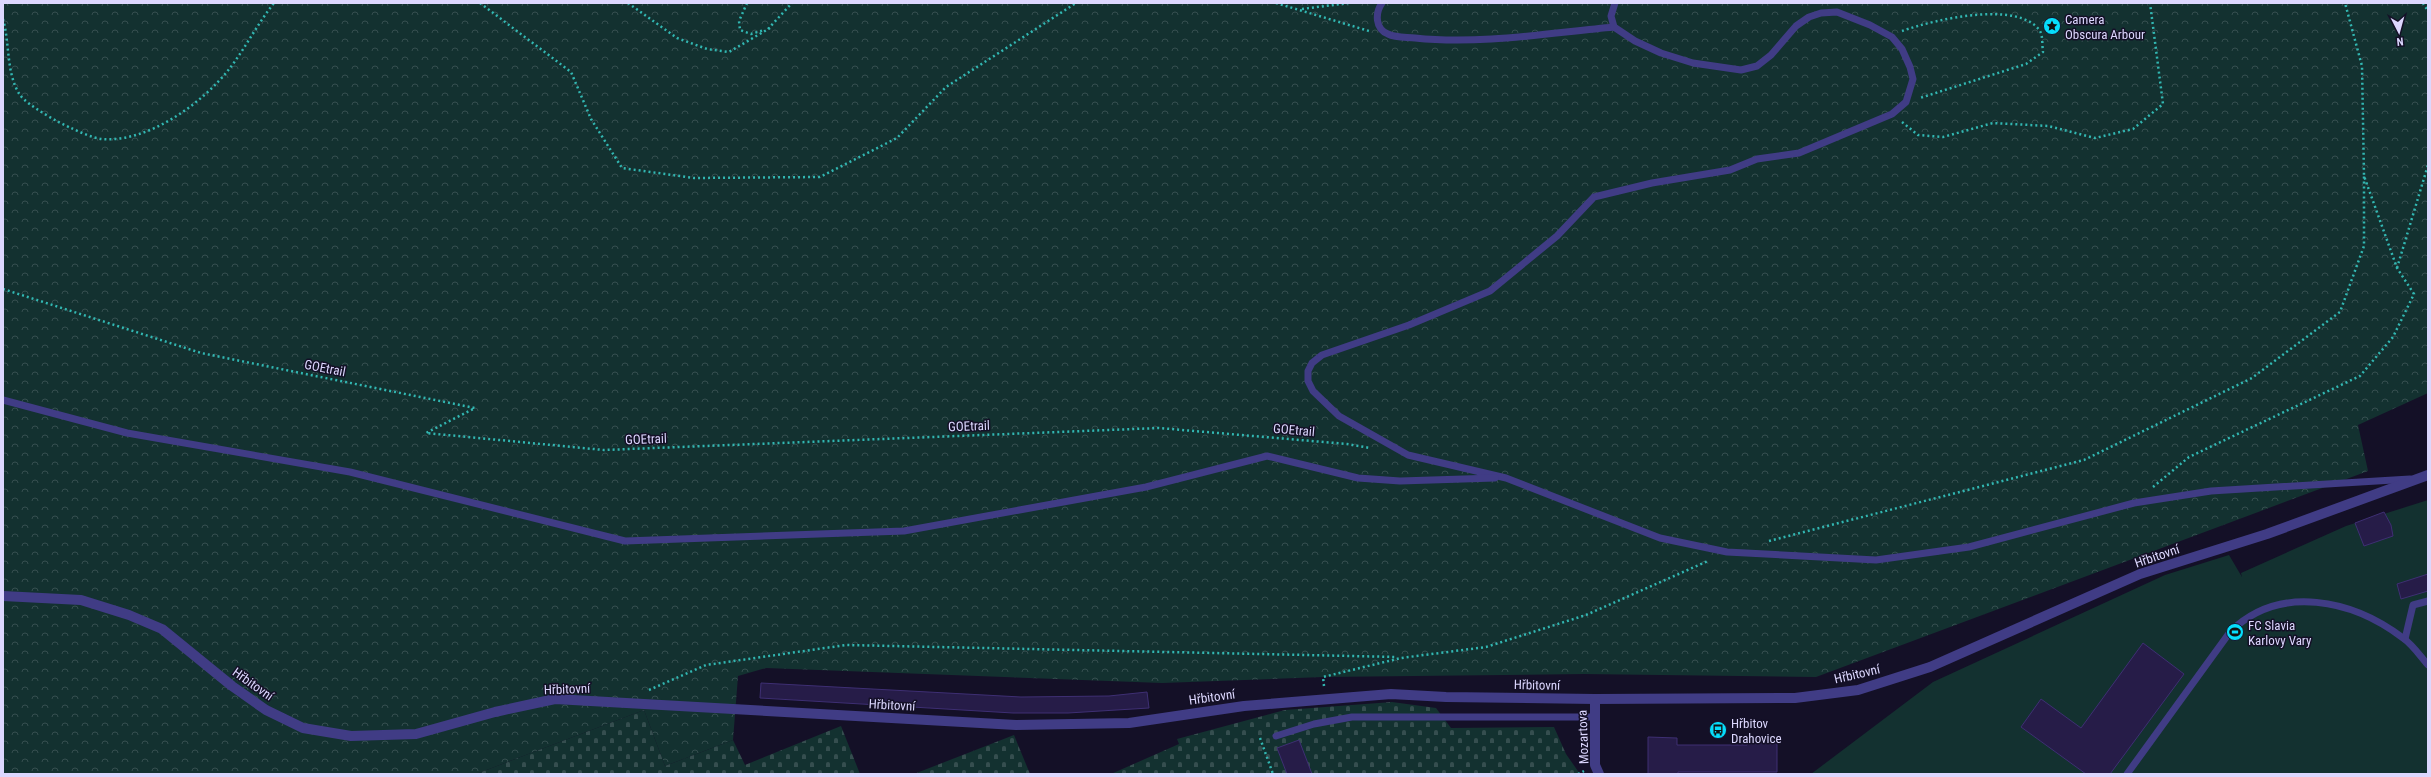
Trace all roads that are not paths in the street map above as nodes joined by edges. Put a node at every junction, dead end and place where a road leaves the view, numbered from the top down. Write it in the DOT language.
graph roads {
  1 [pos="1382,3"];
  2 [pos="1615,3"];
  3 [pos="1614,27"];
  4 [pos="3,400"];
  5 [pos="2424,477"];
  6 [pos="1506,478"];
  7 [pos="3,596"];
  8 [pos="2428,602"];
  9 [pos="2405,639"];
  10 [pos="2428,665"];
  11 [pos="1595,699"];
  12 [pos="1595,717"];
  13 [pos="1276,736"];
  14 [pos="1599,774"];
  15 [pos="2127,774"];
  1 -- 3 [label="lane"];
  2 -- 3 [label="lane"];
  3 -- 6 [label="lane"];
  4 -- 6 [label="lane"];
  5 -- 6 [label="lane"];
  5 -- 11 [label="street, Hřbitovní"];
  7 -- 11 [label="street, Hřbitovní"];
  8 -- 9 [label="lane"];
  9 -- 10 [label="lane"];
  9 -- 15 [label="lane"];
  11 -- 12 [label="street, Mozartova"];
  12 -- 13 [label="lane"];
  12 -- 14 [label="street, Mozartova"];
}
